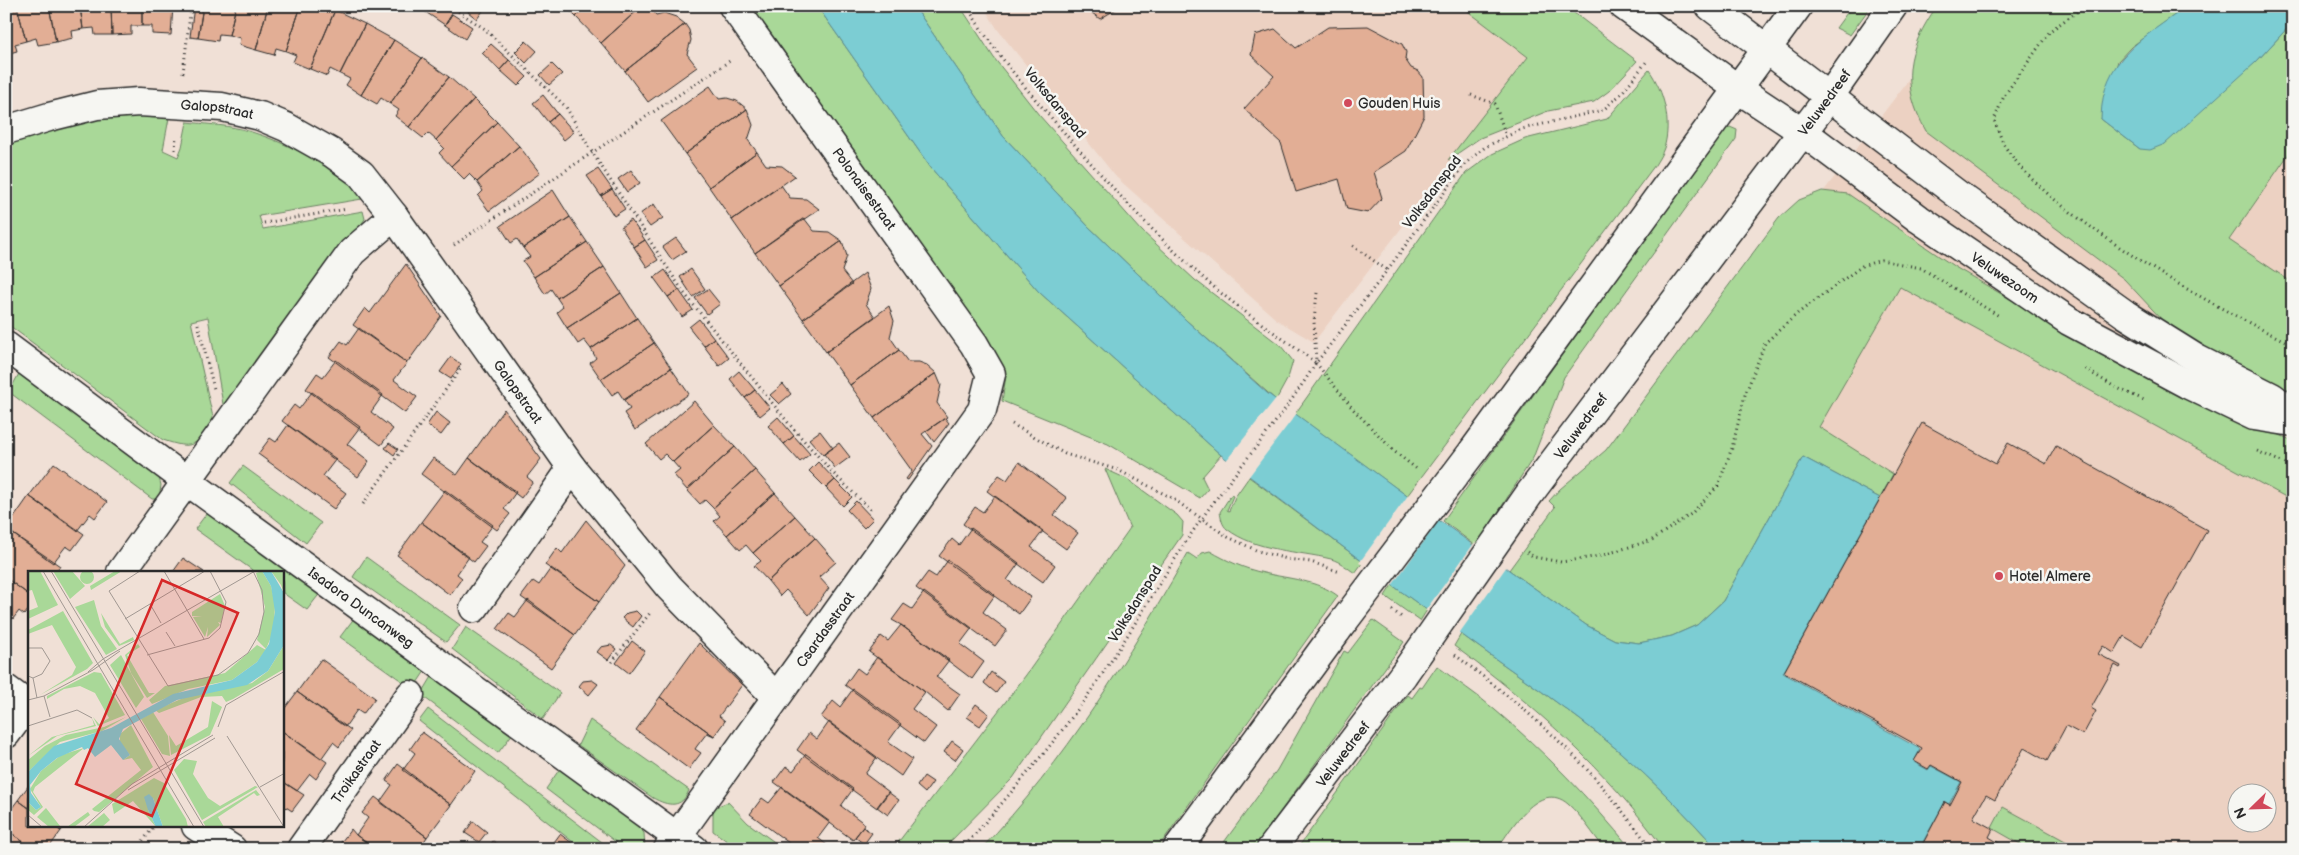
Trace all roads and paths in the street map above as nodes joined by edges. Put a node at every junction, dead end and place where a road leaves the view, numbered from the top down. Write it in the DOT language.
graph roads {
  1 [pos="191,6"];
  2 [pos="450,6"];
  3 [pos="733,6"];
  4 [pos="967,6"];
  5 [pos="1624,6"];
  6 [pos="1710,6"];
  7 [pos="1798,6"];
  8 [pos="1893,6"];
  9 [pos="2085,6"];
  10 [pos="1665,36"];
  11 [pos="758,41"];
  12 [pos="1767,50"];
  13 [pos="1738,89"];
  14 [pos="1471,95"];
  15 [pos="1829,97"];
  16 [pos="178,105"];
  17 [pos="6,130"];
  18 [pos="1803,132"];
  19 [pos="1506,136"];
  20 [pos="592,152"];
  21 [pos="389,210"];
  22 [pos="264,223"];
  23 [pos="1353,246"];
  24 [pos="428,263"];
  25 [pos="1388,270"];
  26 [pos="1317,293"];
  27 [pos="2005,320"];
  28 [pos="198,324"];
  29 [pos="481,340"];
  30 [pos="6,346"];
  31 [pos="2293,346"];
  32 [pos="1316,363"];
  33 [pos="2081,367"];
  34 [pos="991,374"];
  35 [pos="2150,403"];
  36 [pos="982,410"];
  37 [pos="2293,413"];
  38 [pos="2293,422"];
  39 [pos="224,431"];
  40 [pos="2248,447"];
  41 [pos="2293,467"];
  42 [pos="572,468"];
  43 [pos="1426,476"];
  44 [pos="187,481"];
  45 [pos="363,504"];
  46 [pos="1202,520"];
  47 [pos="894,532"];
  48 [pos="1527,551"];
  49 [pos="122,571"];
  50 [pos="669,587"];
  51 [pos="474,608"];
  52 [pos="612,662"];
  53 [pos="6,689"];
  54 [pos="410,695"];
  55 [pos="775,696"];
  56 [pos="28,705"];
  57 [pos="6,734"];
  58 [pos="153,828"];
  59 [pos="199,828"];
  60 [pos="680,844"];
  61 [pos="137,849"];
  62 [pos="232,849"];
  63 [pos="301,849"];
  64 [pos="962,849"];
  65 [pos="1177,849"];
  66 [pos="1271,849"];
  1 -- 16 [label="path"];
  2 -- 20 [label="path"];
  3 -- 11 [label="street, Polonaisestraat"];
  4 -- 32 [label="path, Volksdanspad"];
  5 -- 10 [label="street, Veluwezoom"];
  6 -- 12 [label="street"];
  7 -- 12 [label="street"];
  8 -- 15 [label="street, Veluwedreef"];
  9 -- 31 [label="path"];
  10 -- 13 [label="street, Veluwezoom"];
  10 -- 19 [label="path, Volksdanspad"];
  11 -- 20 [label="path"];
  11 -- 34 [label="street, Polonaisestraat"];
  12 -- 13 [label="street"];
  12 -- 15 [label="street"];
  13 -- 18 [label="street, Veluwezoom"];
  13 -- 65 [label="street, bridge"];
  14 -- 19 [label="path"];
  15 -- 18 [label="street, Veluwedreef"];
  15 -- 37 [label="street"];
  16 -- 17 [label="street, Galopstraat"];
  16 -- 21 [label="street, Galopstraat"];
  18 -- 38 [label="street, Veluwezoom"];
  18 -- 66 [label="street, Veluwedreef, bridge"];
  19 -- 25 [label="path, Volksdanspad"];
  20 -- 24 [label="path"];
  20 -- 47 [label="path"];
  21 -- 22 [label="path"];
  21 -- 24 [label="street, Galopstraat"];
  21 -- 39 [label="street"];
  23 -- 25 [label="path"];
  24 -- 29 [label="street, Galopstraat"];
  25 -- 32 [label="path, Volksdanspad"];
  26 -- 32 [label="path"];
  27 -- 48 [label="path"];
  28 -- 39 [label="path"];
  29 -- 42 [label="street, Galopstraat"];
  29 -- 45 [label="path"];
  30 -- 44 [label="street, Isadora Duncanweg"];
  32 -- 43 [label="path"];
  32 -- 46 [label="path, Volksdanspad"];
  33 -- 35 [label="path"];
  34 -- 36 [label="street, Csardasstraat"];
  36 -- 46 [label="path"];
  36 -- 47 [label="street, Csardasstraat"];
  39 -- 44 [label="street"];
  40 -- 41 [label="path"];
  42 -- 50 [label="street, Galopstraat"];
  42 -- 51 [label="street"];
  44 -- 49 [label="street"];
  44 -- 60 [label="street, Isadora Duncanweg"];
  46 -- 64 [label="path, Volksdanspad"];
  47 -- 55 [label="street, Csardasstraat"];
  50 -- 52 [label="path"];
  50 -- 55 [label="street, Galopstraat"];
  53 -- 56 [label="street"];
  54 -- 63 [label="street, Troikastraat"];
  55 -- 60 [label="street, Csardasstraat"];
  56 -- 57 [label="street"];
  58 -- 61 [label="path"];
  59 -- 62 [label="street"];
}
